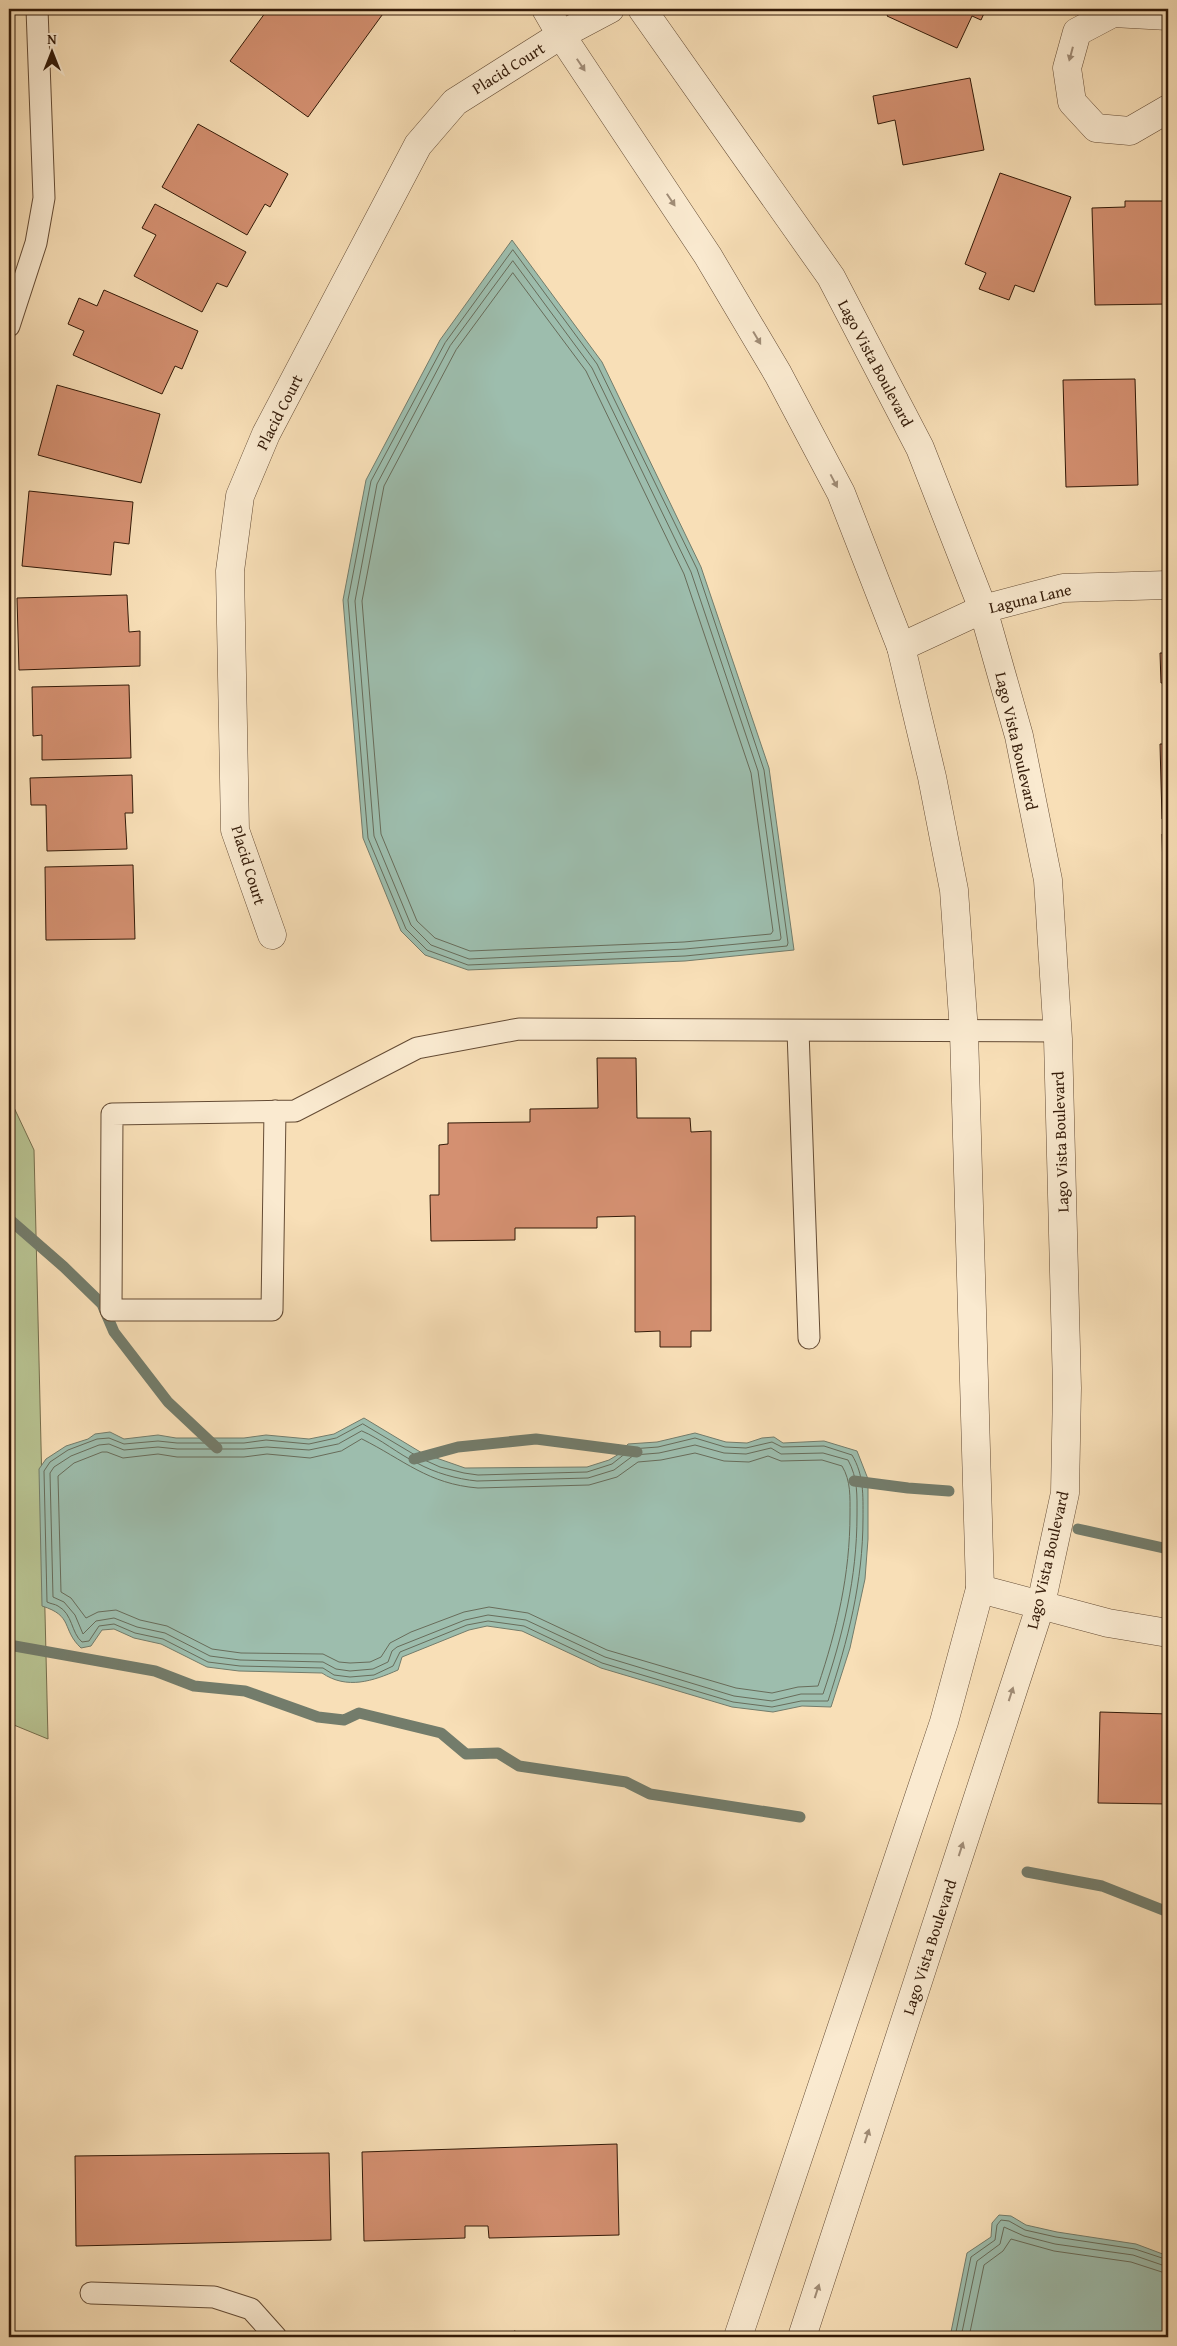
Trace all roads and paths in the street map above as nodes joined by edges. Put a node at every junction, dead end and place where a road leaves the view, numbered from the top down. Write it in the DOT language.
graph roads {
  1 [pos="37,9"];
  2 [pos="546,9"];
  3 [pos="610,9"];
  4 [pos="642,9"];
  5 [pos="1168,16"];
  6 [pos="561,35"];
  7 [pos="1168,109"];
  8 [pos="9,326"];
  9 [pos="1168,585"];
  10 [pos="983,609"];
  11 [pos="901,647"];
  12 [pos="272,935"];
  13 [pos="798,1031"];
  14 [pos="1057,1031"];
  15 [pos="964,1032"];
  16 [pos="275,1112"];
  17 [pos="810,1338"];
  18 [pos="980,1589"];
  19 [pos="1041,1604"];
  20 [pos="1168,1633"];
  21 [pos="92,2293"];
  22 [pos="276,2337"];
  23 [pos="738,2337"];
  24 [pos="802,2337"];
  1 -- 8 [label="lane"];
  2 -- 6 [label="street"];
  3 -- 6 [label="street, Placid Court"];
  4 -- 10 [label="street, Lago Vista Boulevard"];
  5 -- 7 [label="street, one-way"];
  6 -- 11 [label="street, one-way"];
  6 -- 12 [label="street, Placid Court"];
  9 -- 10 [label="street, Laguna Lane"];
  10 -- 11 [label="street, Laguna Lane"];
  10 -- 14 [label="street, Lago Vista Boulevard"];
  11 -- 15 [label="street"];
  13 -- 15 [label="lane"];
  13 -- 16 [label="lane"];
  13 -- 17 [label="lane"];
  14 -- 15 [label="lane"];
  14 -- 19 [label="street, Lago Vista Boulevard"];
  15 -- 18 [label="street"];
  16 -- 16 [label="lane"];
  18 -- 19 [label="street"];
  18 -- 23 [label="street"];
  19 -- 20 [label="street"];
  24 -- 19 [label="street, Lago Vista Boulevard, one-way"];
  21 -- 22 [label="lane"];
}
